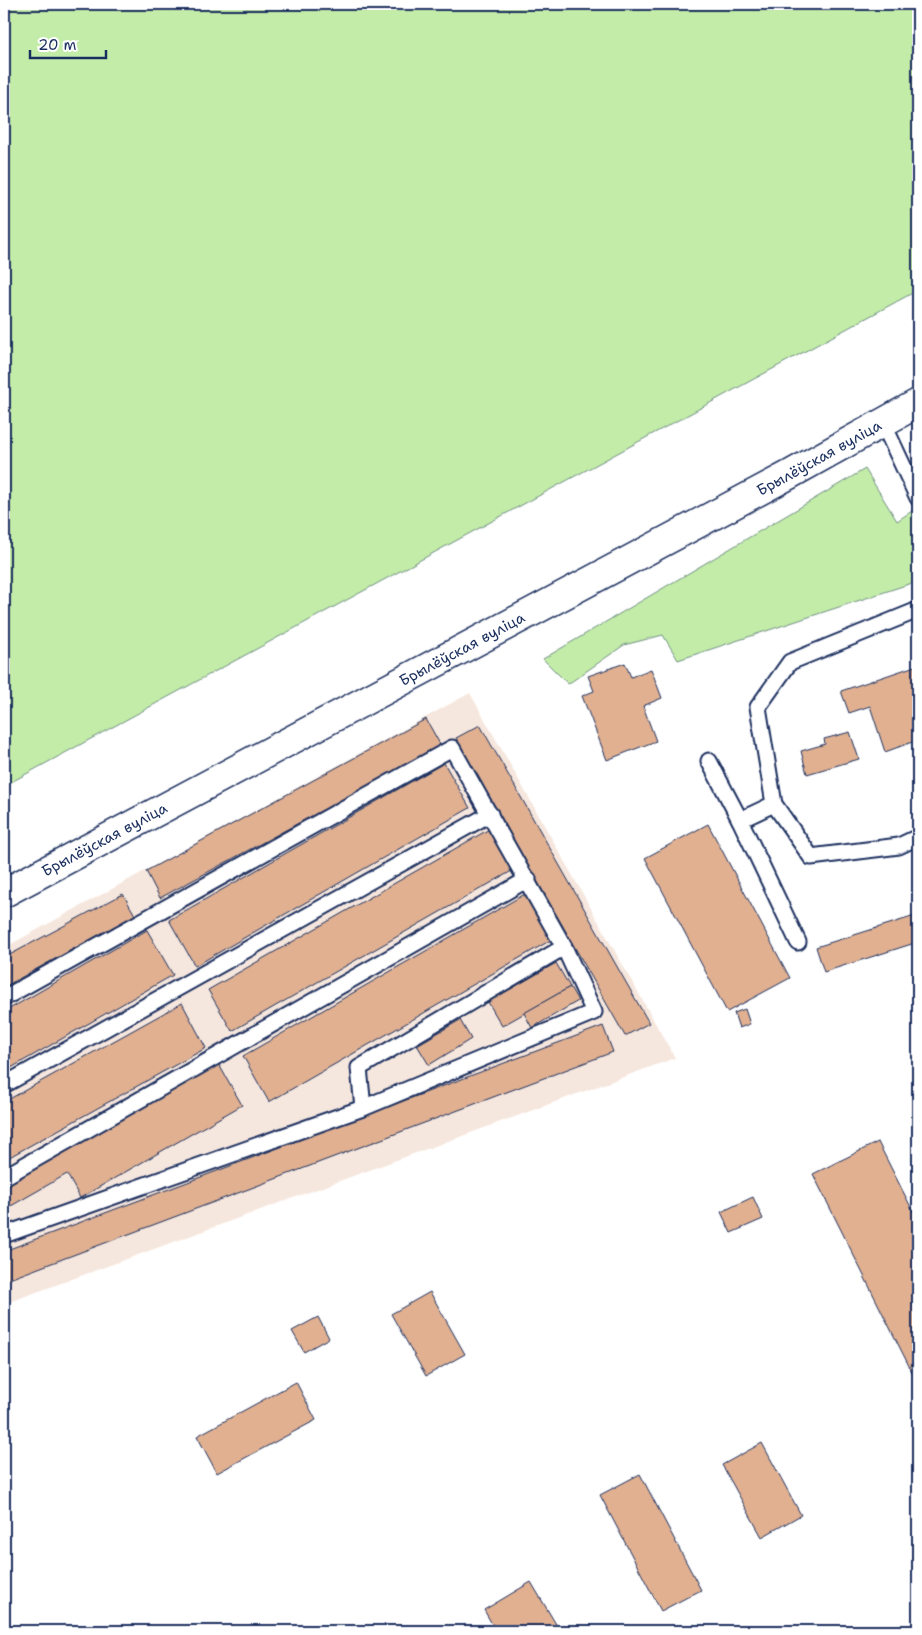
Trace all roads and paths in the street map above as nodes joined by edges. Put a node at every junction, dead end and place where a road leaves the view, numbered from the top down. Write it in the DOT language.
graph roads {
  1 [pos="918,403"];
  2 [pos="883,423"];
  3 [pos="918,498"];
  4 [pos="918,610"];
  5 [pos="709,761"];
  6 [pos="774,804"];
  7 [pos="490,814"];
  8 [pos="740,820"];
  9 [pos="918,837"];
  10 [pos="528,879"];
  11 [pos="4,893"];
  12 [pos="798,942"];
  13 [pos="564,947"];
  14 [pos="4,998"];
  15 [pos="4,1085"];
  16 [pos="363,1108"];
  17 [pos="4,1176"];
  18 [pos="4,1235"];
  1 -- 2 [label="street, Брылёўская вуліца"];
  2 -- 3 [label="lane"];
  2 -- 11 [label="street, Брылёўская вуліца"];
  4 -- 6 [label="lane"];
  5 -- 8 [label="lane"];
  6 -- 8 [label="lane"];
  6 -- 9 [label="lane"];
  7 -- 10 [label="lane"];
  7 -- 14 [label="lane"];
  7 -- 15 [label="lane"];
  8 -- 12 [label="lane"];
  10 -- 13 [label="lane"];
  10 -- 17 [label="lane"];
  13 -- 16 [label="lane"];
  13 -- 16 [label="lane"];
  16 -- 18 [label="lane"];
}
